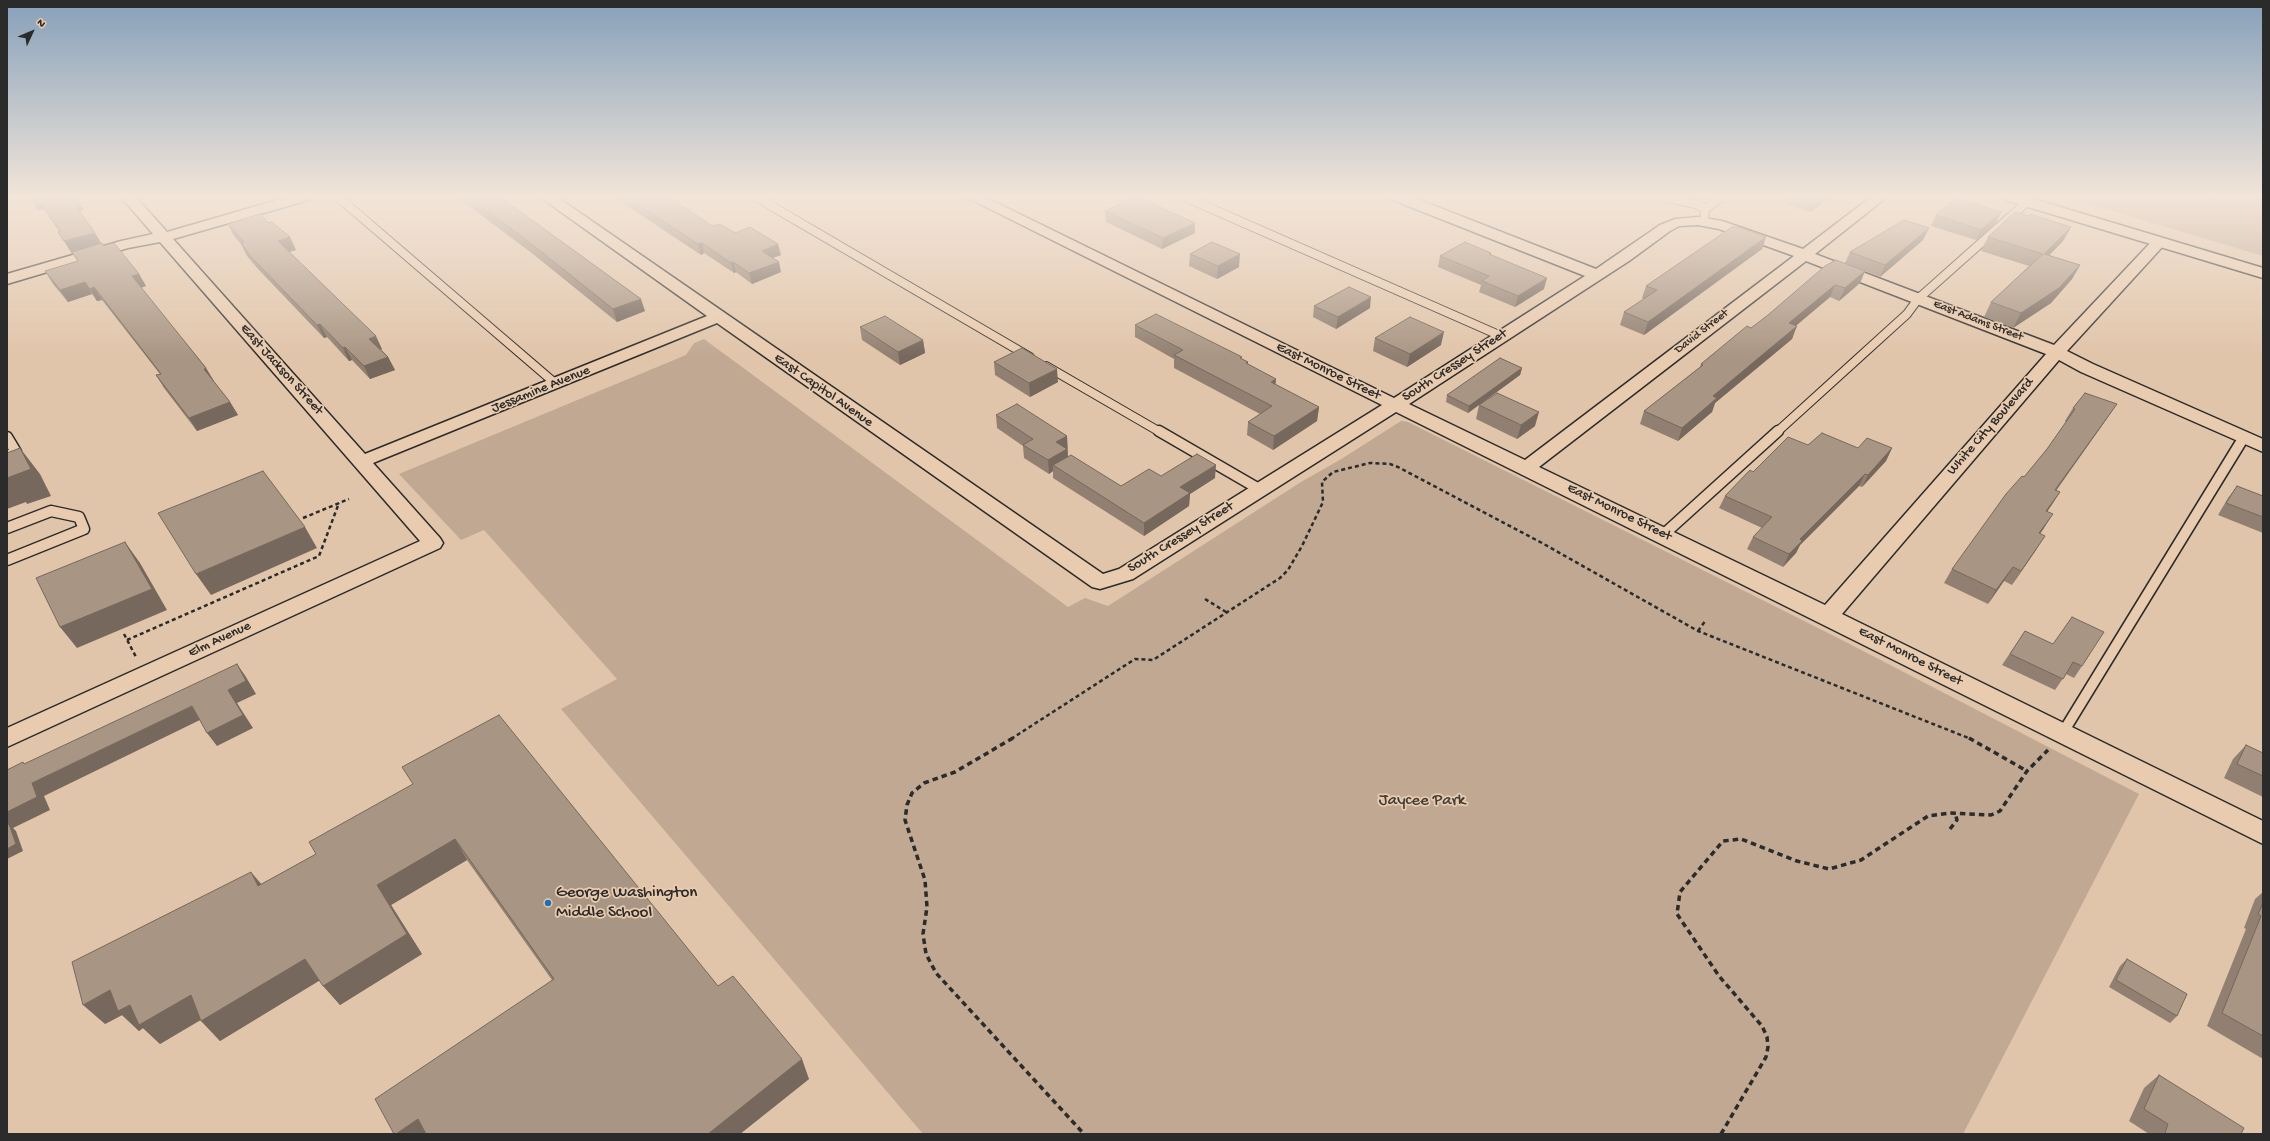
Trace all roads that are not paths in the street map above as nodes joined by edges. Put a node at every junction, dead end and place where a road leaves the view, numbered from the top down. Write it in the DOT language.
graph roads {
  1 [pos="105,250"];
  2 [pos="175,250"];
  3 [pos="400,250"];
  4 [pos="623,250"];
  5 [pos="848,250"];
  6 [pos="1081,250"];
  7 [pos="1306,250"];
  8 [pos="1533,250"];
  9 [pos="1632,250"];
  10 [pos="1793,250"];
  11 [pos="1808,250"];
  12 [pos="1973,250"];
  13 [pos="2151,250"];
  14 [pos="2187,250"];
  15 [pos="1803,254"];
  16 [pos="2263,273"];
  17 [pos="1596,275"];
  18 [pos="7,279"];
  19 [pos="1918,299"];
  20 [pos="718,317"];
  21 [pos="1501,336"];
  22 [pos="2057,352"];
  23 [pos="556,384"];
  24 [pos="1395,405"];
  25 [pos="7,437"];
  26 [pos="2244,437"];
  27 [pos="2263,446"];
  28 [pos="7,456"];
  29 [pos="363,461"];
  30 [pos="1526,468"];
  31 [pos="1259,489"];
  32 [pos="7,528"];
  33 [pos="1663,535"];
  34 [pos="433,543"];
  35 [pos="7,560"];
  36 [pos="1100,582"];
  37 [pos="1828,616"];
  38 [pos="2062,734"];
  39 [pos="7,738"];
  40 [pos="2263,833"];
  1 -- 18 [label="street"];
  2 -- 29 [label="street, East Jackson Street"];
  3 -- 23 [label="lane"];
  4 -- 20 [label="street, East Capitol Avenue"];
  5 -- 31 [label="lane"];
  6 -- 24 [label="street, East Monroe Street"];
  7 -- 21 [label="lane"];
  8 -- 17 [label="street"];
  9 -- 17 [label="street, South Cressey Street"];
  10 -- 15 [label="street, East Adams Street"];
  11 -- 15 [label="street, David Street"];
  12 -- 19 [label="lane"];
  13 -- 22 [label="street, White City Boulevard"];
  14 -- 16 [label="main road"];
  15 -- 19 [label="street, East Adams Street"];
  15 -- 30 [label="street, David Street"];
  17 -- 21 [label="street, South Cressey Street"];
  19 -- 22 [label="street, East Adams Street"];
  19 -- 33 [label="lane"];
  20 -- 23 [label="street, Jessamine Avenue"];
  20 -- 36 [label="street, East Capitol Avenue"];
  21 -- 24 [label="street, South Cressey Street"];
  22 -- 26 [label="street, East Adams Street"];
  22 -- 37 [label="street, White City Boulevard"];
  23 -- 29 [label="street, Jessamine Avenue"];
  24 -- 30 [label="street, East Monroe Street"];
  24 -- 31 [label="street, South Cressey Street"];
  25 -- 28 [label="lane"];
  26 -- 27 [label="street, East Adams Street"];
  26 -- 38 [label="lane"];
  29 -- 34 [label="street, East Jackson Street"];
  30 -- 33 [label="street, East Monroe Street"];
  31 -- 36 [label="street, South Cressey Street"];
  32 -- 35 [label="lane"];
  33 -- 37 [label="street, East Monroe Street"];
  34 -- 39 [label="street, Elm Avenue"];
  37 -- 38 [label="street, East Monroe Street"];
  38 -- 40 [label="street, East Monroe Street"];
}
